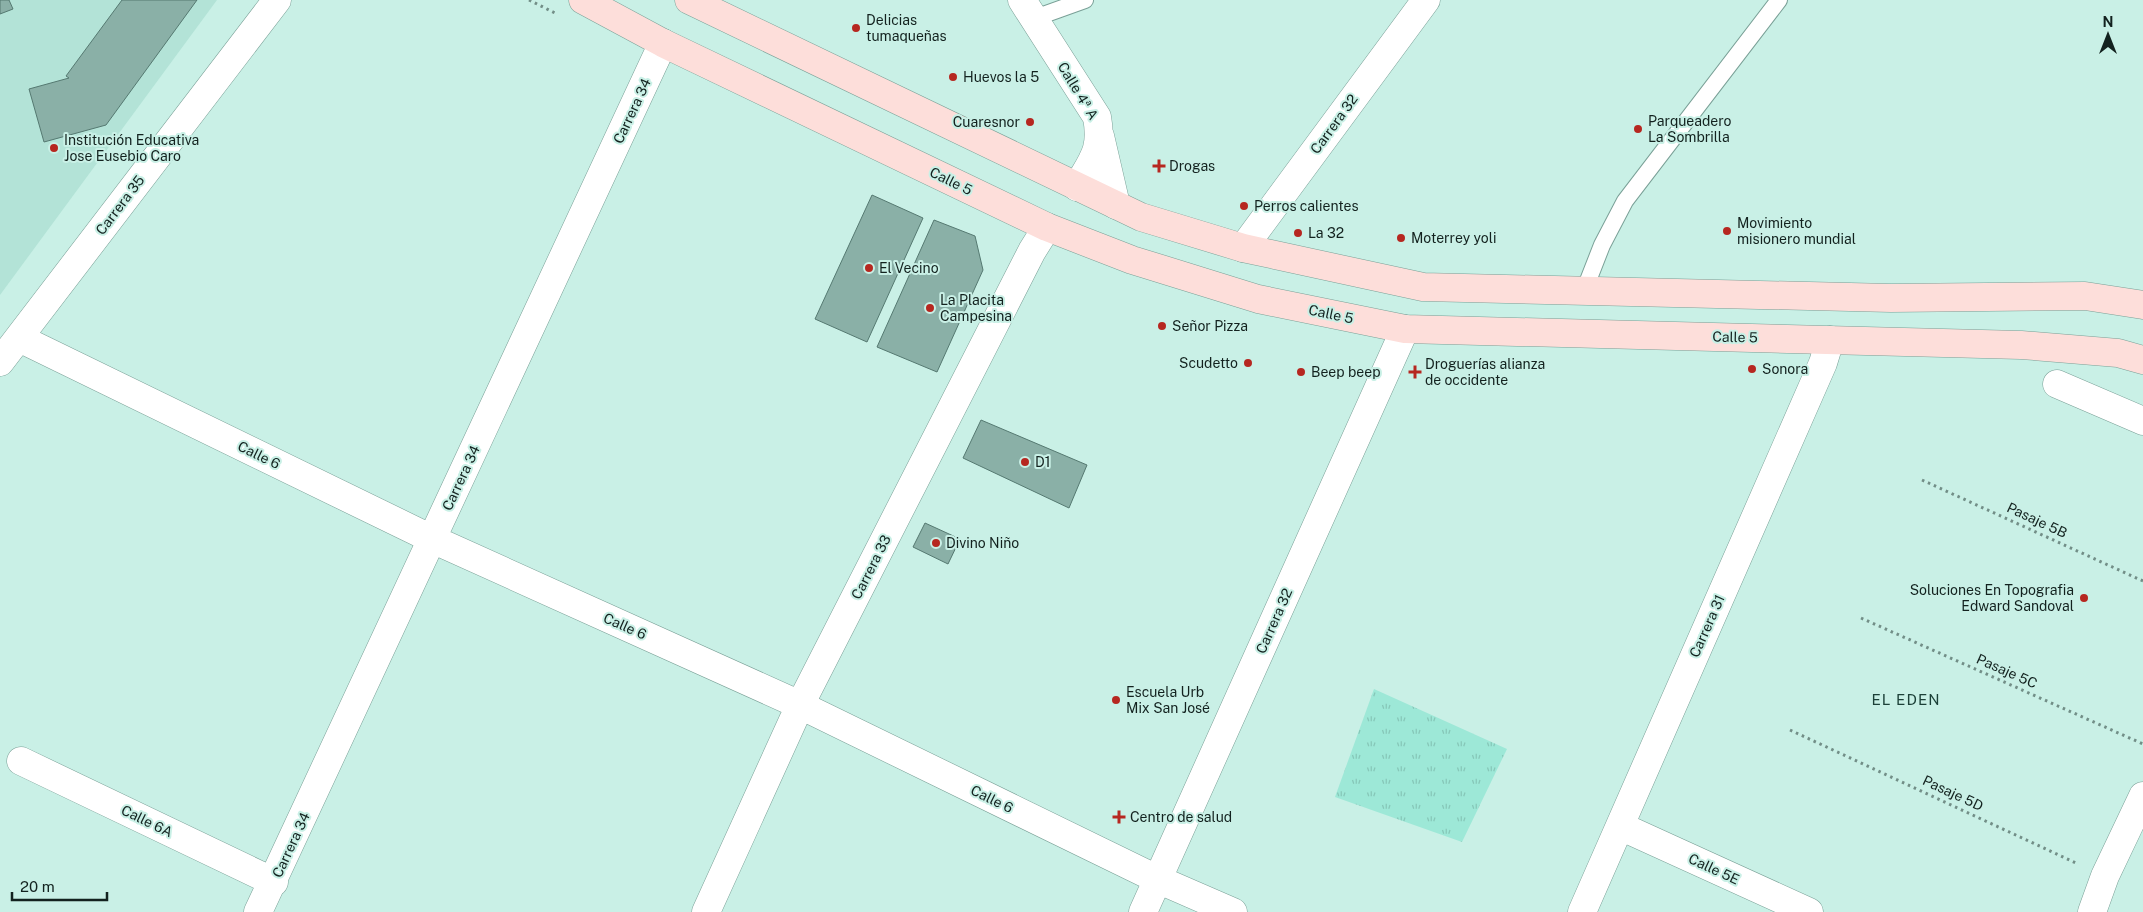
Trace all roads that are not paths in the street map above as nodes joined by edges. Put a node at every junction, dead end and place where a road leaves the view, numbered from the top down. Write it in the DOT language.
graph roads {
  1 [pos="276,0"];
  2 [pos="583,0"];
  3 [pos="690,0"];
  4 [pos="1086,0"];
  5 [pos="1426,0"];
  6 [pos="1779,0"];
  7 [pos="1027,10"];
  8 [pos="663,43"];
  9 [pos="1100,136"];
  10 [pos="1077,187"];
  11 [pos="1116,205"];
  12 [pos="1047,227"];
  13 [pos="1243,248"];
  14 [pos="1584,291"];
  15 [pos="2143,305"];
  16 [pos="1405,329"];
  17 [pos="19,338"];
  18 [pos="1830,340"];
  19 [pos="2143,360"];
  20 [pos="0,362"];
  21 [pos="2057,384"];
  22 [pos="2143,421"];
  23 [pos="432,539"];
  24 [pos="800,705"];
  25 [pos="21,761"];
  26 [pos="2143,796"];
  27 [pos="1620,826"];
  28 [pos="1157,880"];
  29 [pos="274,882"];
  30 [pos="258,912"];
  31 [pos="706,912"];
  32 [pos="1142,912"];
  33 [pos="1233,912"];
  34 [pos="1582,912"];
  35 [pos="1809,912"];
  36 [pos="2092,912"];
  1 -- 17 [label="street, Carrera 35"];
  2 -- 8 [label="main road, Calle 5"];
  3 -- 10 [label="main road"];
  4 -- 7 [label="lane"];
  5 -- 13 [label="street, Carrera 32"];
  6 -- 14 [label="lane"];
  7 -- 9 [label="street, Calle 4ª A"];
  8 -- 12 [label="main road, Calle 5"];
  8 -- 23 [label="street, Carrera 34"];
  9 -- 10 [label="street, Calle 4ª A"];
  9 -- 11 [label="street"];
  10 -- 11 [label="main road"];
  11 -- 13 [label="main road"];
  12 -- 16 [label="main road, Calle 5"];
  12 -- 24 [label="street, Carrera 33"];
  13 -- 14 [label="main road"];
  14 -- 15 [label="main road"];
  16 -- 18 [label="main road, Calle 5"];
  16 -- 28 [label="street, Carrera 32"];
  17 -- 20 [label="street, Carrera 35"];
  17 -- 23 [label="street, Calle 6"];
  18 -- 19 [label="main road, Calle 5"];
  18 -- 27 [label="street, Carrera 31"];
  21 -- 22 [label="street"];
  23 -- 24 [label="street, Calle 6"];
  23 -- 29 [label="street, Carrera 34"];
  24 -- 28 [label="street, Calle 6"];
  24 -- 31 [label="street, Carrera 33"];
  25 -- 29 [label="street, Calle 6A"];
  26 -- 36 [label="street"];
  27 -- 34 [label="street, Carrera 31"];
  27 -- 35 [label="street, Calle 5E"];
  28 -- 32 [label="street, Carrera 32"];
  28 -- 33 [label="street, Calle 6"];
  29 -- 30 [label="street, Carrera 34"];
}
